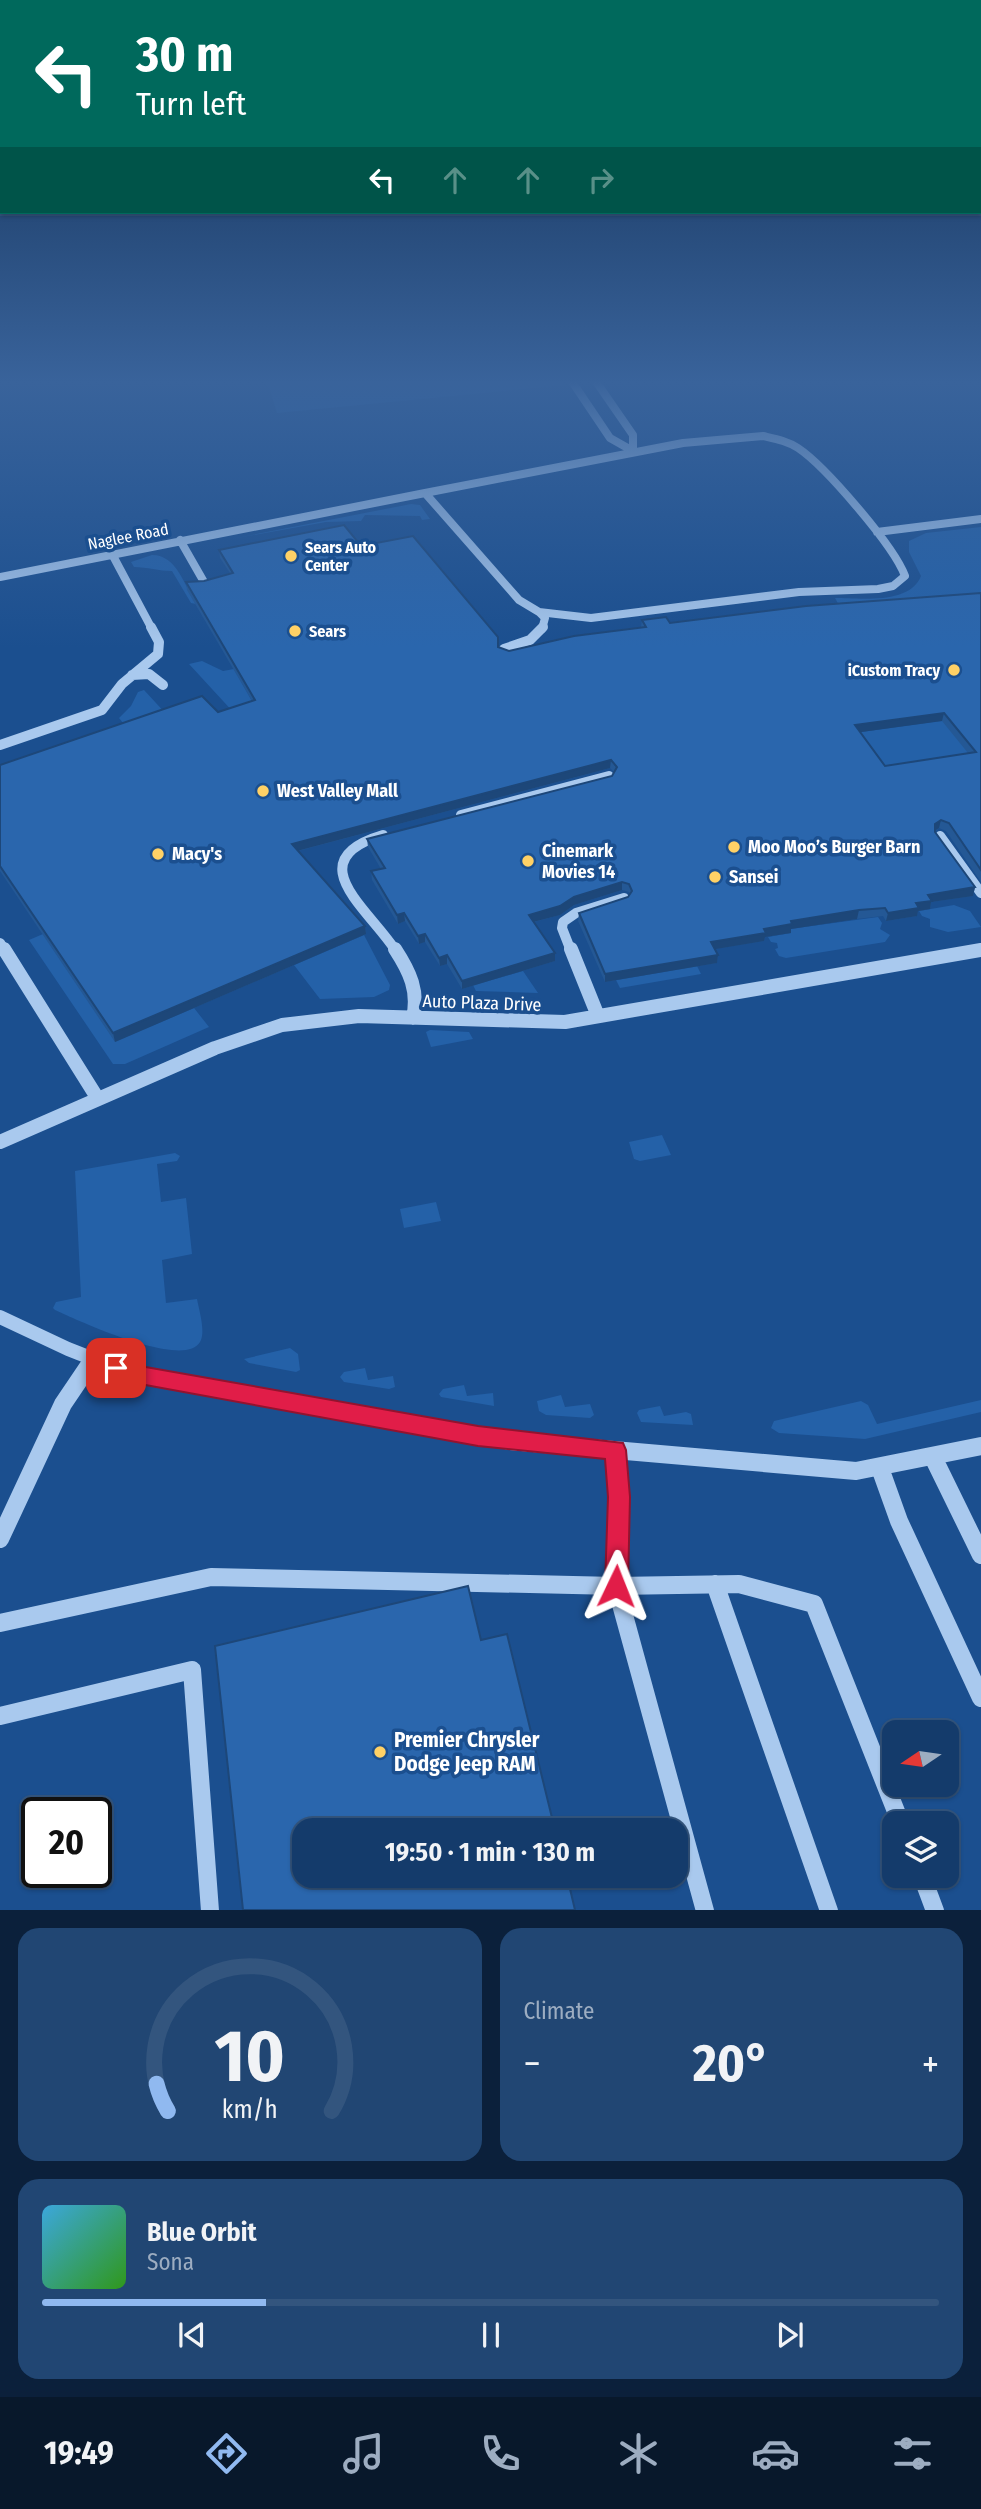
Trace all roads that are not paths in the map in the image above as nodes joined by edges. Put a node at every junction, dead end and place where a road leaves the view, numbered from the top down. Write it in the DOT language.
graph roads {
  1 [pos="541,469"];
  2 [pos="820,469"];
  3 [pos="424,492"];
  4 [pos="981,519"];
  5 [pos="877,532"];
  6 [pos="180,540"];
  7 [pos="112,554"];
  8 [pos="0,578"];
  9 [pos="204,582"];
  10 [pos="539,612"];
  11 [pos="504,649"];
  12 [pos="132,675"];
  13 [pos="163,685"];
  14 [pos="0,745"];
  15 [pos="609,776"];
  16 [pos="454,817"];
  17 [pos="390,834"];
  18 [pos="940,836"];
  19 [pos="981,893"];
  20 [pos="624,898"];
  21 [pos="0,943"];
  22 [pos="981,950"];
  23 [pos="598,1016"];
  24 [pos="413,1018"];
  25 [pos="98,1099"];
  26 [pos="0,1142"];
  27 [pos="0,1317"];
  28 [pos="92,1361"];
  29 [pos="981,1446"];
  30 [pos="615,1450"];
  31 [pos="933,1457"];
  32 [pos="880,1468"];
  33 [pos="0,1539"];
  34 [pos="981,1555"];
  35 [pos="715,1584"];
  36 [pos="616,1586"];
  37 [pos="0,1623"];
  38 [pos="981,1698"];
  39 [pos="0,1716"];
  40 [pos="896,1811"];
  41 [pos="927,1888"];
  42 [pos="211,1910"];
  43 [pos="705,1910"];
  44 [pos="829,1910"];
  45 [pos="936,1910"];
  1 -- 3 [label="lane, Naglee Road"];
  2 -- 5 [label="lane"];
  3 -- 6 [label="lane, Naglee Road"];
  3 -- 10 [label="lane"];
  4 -- 5 [label="lane"];
  5 -- 10 [label="lane"];
  6 -- 7 [label="lane, Naglee Road"];
  6 -- 9 [label="lane"];
  7 -- 8 [label="lane, Naglee Road"];
  7 -- 12 [label="lane"];
  10 -- 11 [label="lane"];
  12 -- 13 [label="lane"];
  12 -- 14 [label="lane"];
  15 -- 16 [label="lane"];
  17 -- 24 [label="lane"];
  18 -- 19 [label="lane"];
  20 -- 23 [label="lane"];
  21 -- 25 [label="lane"];
  22 -- 23 [label="lane, Auto Plaza Drive"];
  23 -- 24 [label="lane, Auto Plaza Drive"];
  24 -- 25 [label="lane, Auto Plaza Drive"];
  25 -- 26 [label="lane, Auto Plaza Drive"];
  27 -- 28 [label="lane"];
  28 -- 30 [label="lane"];
  28 -- 33 [label="lane"];
  29 -- 31 [label="lane"];
  30 -- 32 [label="lane"];
  30 -- 36 [label="lane"];
  31 -- 32 [label="lane"];
  31 -- 34 [label="lane"];
  32 -- 38 [label="lane"];
  35 -- 36 [label="lane"];
  35 -- 40 [label="lane"];
  35 -- 44 [label="lane"];
  36 -- 37 [label="lane"];
  36 -- 43 [label="lane"];
  39 -- 42 [label="lane"];
  41 -- 45 [label="lane"];
}
